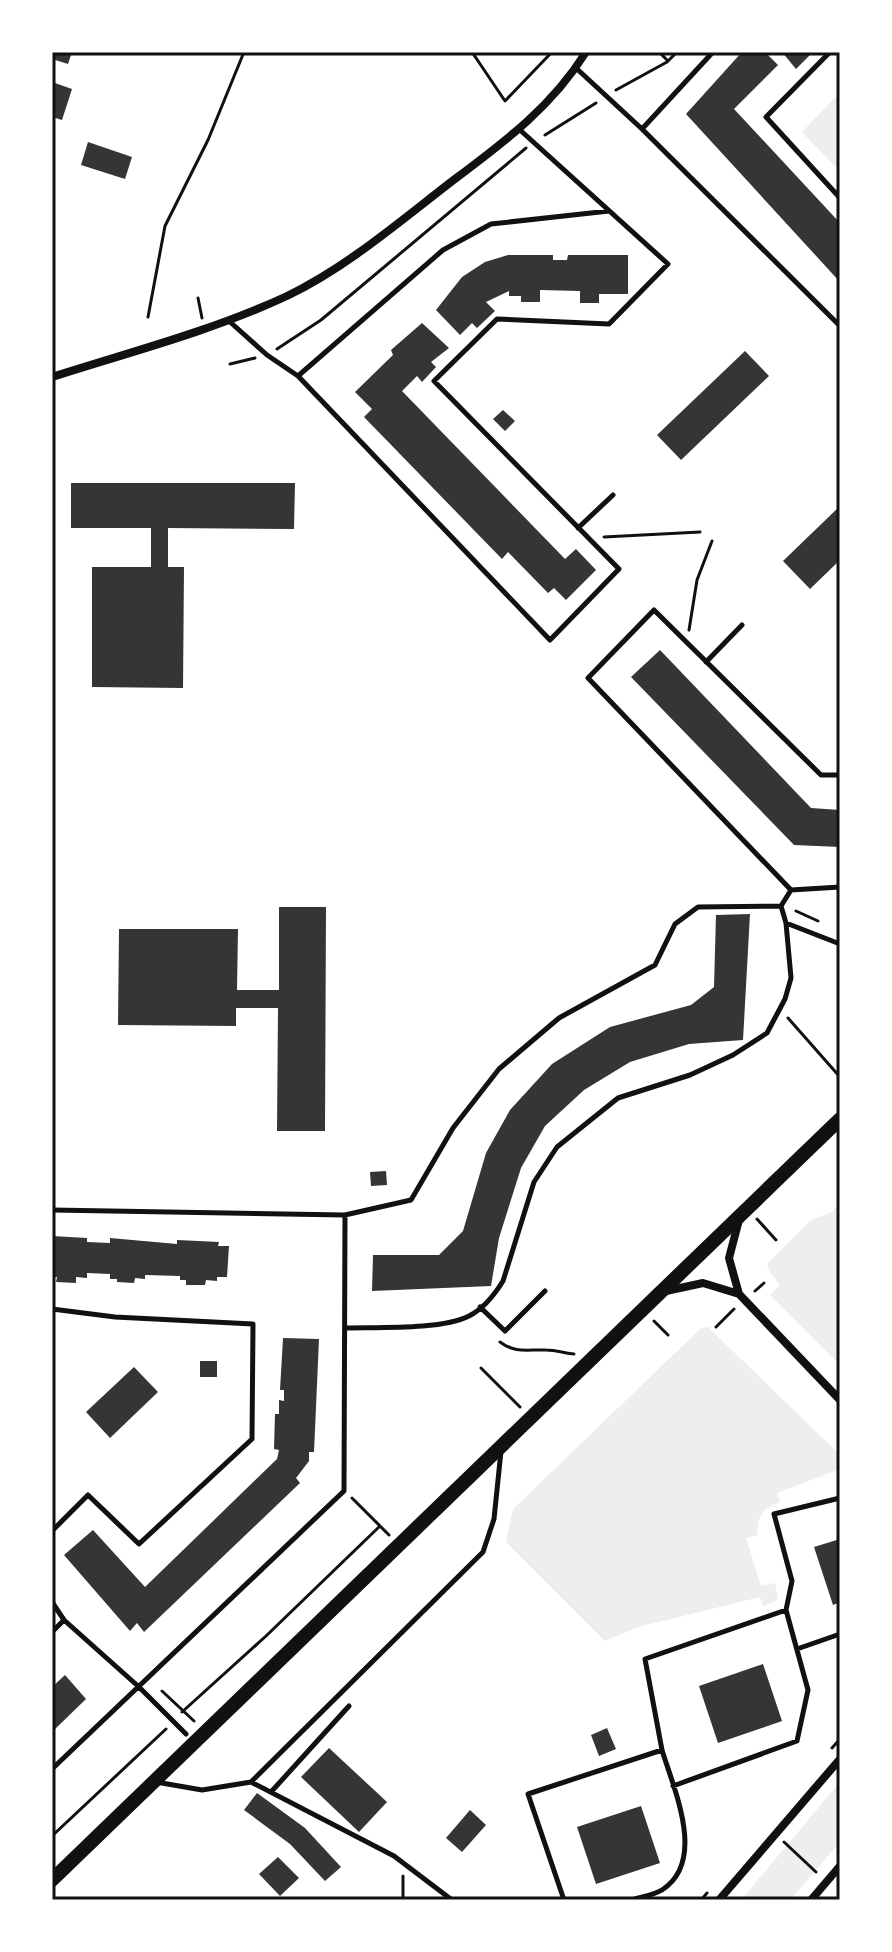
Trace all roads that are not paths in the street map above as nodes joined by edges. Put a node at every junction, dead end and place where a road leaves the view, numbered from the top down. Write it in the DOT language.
graph roads {
  1 [pos="586,52"];
  2 [pos="713,52"];
  3 [pos="830,52"];
  4 [pos="576,68"];
  5 [pos="642,129"];
  6 [pos="520,130"];
  7 [pos="840,198"];
  8 [pos="610,211"];
  9 [pos="229,320"];
  10 [pos="840,326"];
  11 [pos="298,376"];
  12 [pos="52,377"];
  13 [pos="613,495"];
  14 [pos="578,528"];
  15 [pos="742,625"];
  16 [pos="706,662"];
  17 [pos="840,775"];
  18 [pos="840,887"];
  19 [pos="791,890"];
  20 [pos="782,905"];
  21 [pos="786,923"];
  22 [pos="840,944"];
  23 [pos="840,1119"];
  24 [pos="52,1210"];
  25 [pos="345,1215"];
  26 [pos="740,1215"];
  27 [pos="545,1291"];
  28 [pos="661,1292"];
  29 [pos="739,1294"];
  30 [pos="480,1307"];
  31 [pos="52,1309"];
  32 [pos="345,1328"];
  33 [pos="840,1400"];
  34 [pos="501,1446"];
  35 [pos="840,1498"];
  36 [pos="52,1531"];
  37 [pos="52,1602"];
  38 [pos="786,1610"];
  39 [pos="64,1620"];
  40 [pos="52,1632"];
  41 [pos="840,1634"];
  42 [pos="797,1649"];
  43 [pos="139,1687"];
  44 [pos="349,1706"];
  45 [pos="202,1727"];
  46 [pos="186,1734"];
  47 [pos="662,1750"];
  48 [pos="183,1753"];
  49 [pos="840,1759"];
  50 [pos="52,1769"];
  51 [pos="153,1782"];
  52 [pos="251,1782"];
  53 [pos="673,1786"];
  54 [pos="271,1792"];
  55 [pos="840,1866"];
  56 [pos="52,1880"];
  57 [pos="452,1900"];
  58 [pos="564,1900"];
  59 [pos="632,1900"];
  60 [pos="719,1900"];
  61 [pos="811,1900"];
  1 -- 4 [label="street"];
  2 -- 5 [label="lane"];
  3 -- 7 [label="lane"];
  4 -- 5 [label="lane"];
  4 -- 6 [label="street"];
  5 -- 10 [label="lane"];
  6 -- 8 [label="lane"];
  6 -- 9 [label="street"];
  8 -- 11 [label="lane"];
  8 -- 14 [label="lane"];
  9 -- 11 [label="lane"];
  9 -- 12 [label="street"];
  11 -- 14 [label="lane"];
  13 -- 14 [label="lane"];
  15 -- 16 [label="lane"];
  16 -- 17 [label="lane"];
  16 -- 19 [label="lane"];
  18 -- 19 [label="lane"];
  19 -- 20 [label="lane"];
  20 -- 21 [label="lane"];
  20 -- 25 [label="lane"];
  21 -- 22 [label="lane"];
  21 -- 30 [label="lane"];
  23 -- 26 [label="main road"];
  24 -- 25 [label="lane"];
  25 -- 32 [label="lane"];
  26 -- 28 [label="main road"];
  26 -- 29 [label="street"];
  27 -- 30 [label="lane"];
  28 -- 29 [label="street"];
  28 -- 34 [label="main road"];
  29 -- 33 [label="street"];
  30 -- 32 [label="lane"];
  31 -- 36 [label="lane"];
  32 -- 43 [label="lane"];
  34 -- 45 [label="main road"];
  34 -- 52 [label="lane"];
  35 -- 38 [label="lane"];
  37 -- 39 [label="lane"];
  38 -- 42 [label="lane"];
  38 -- 47 [label="lane"];
  39 -- 40 [label="lane"];
  39 -- 43 [label="lane"];
  41 -- 42 [label="lane"];
  42 -- 53 [label="lane"];
  43 -- 46 [label="lane"];
  43 -- 50 [label="lane"];
  44 -- 54 [label="lane"];
  45 -- 46 [label="lane"];
  45 -- 48 [label="main road"];
  46 -- 48 [label="lane"];
  47 -- 53 [label="lane"];
  47 -- 58 [label="lane"];
  48 -- 51 [label="main road"];
  49 -- 60 [label="street"];
  51 -- 52 [label="lane"];
  51 -- 56 [label="main road"];
  52 -- 54 [label="lane"];
  53 -- 59 [label="lane"];
  54 -- 57 [label="lane"];
  55 -- 61 [label="street"];
}
